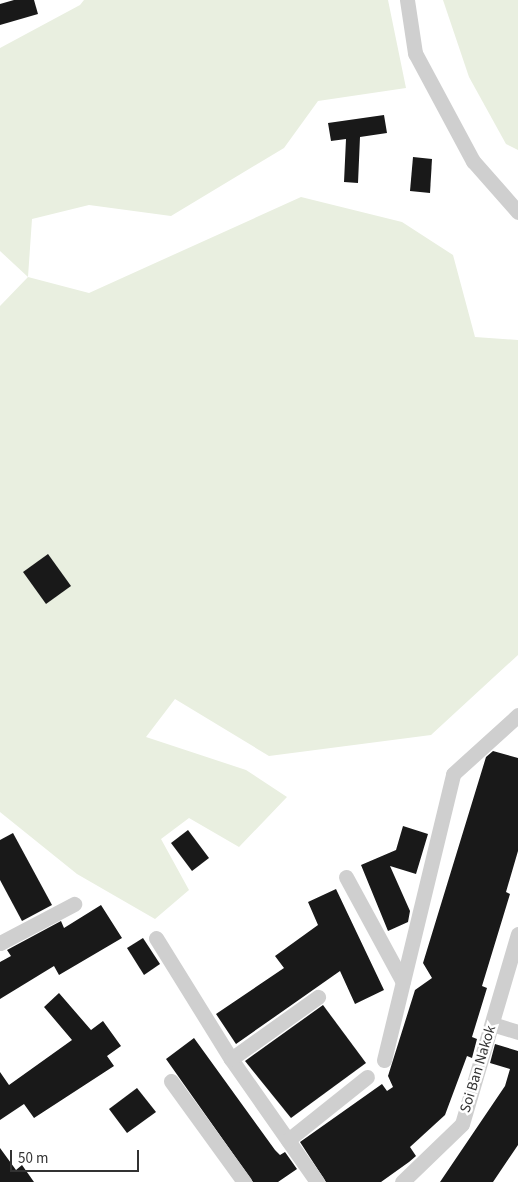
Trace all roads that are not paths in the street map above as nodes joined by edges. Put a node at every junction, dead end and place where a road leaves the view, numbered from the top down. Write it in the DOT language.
graph roads {
  1 [pos="407,0"];
  2 [pos="518,212"];
  3 [pos="518,715"];
  4 [pos="346,877"];
  5 [pos="74,904"];
  6 [pos="518,934"];
  7 [pos="156,938"];
  8 [pos="0,943"];
  9 [pos="403,982"];
  10 [pos="318,997"];
  11 [pos="492,1024"];
  12 [pos="518,1032"];
  13 [pos="231,1059"];
  14 [pos="384,1060"];
  15 [pos="367,1077"];
  16 [pos="171,1081"];
  17 [pos="288,1140"];
  18 [pos="244,1182"];
  19 [pos="317,1182"];
  20 [pos="402,1182"];
  1 -- 2 [label="street"];
  3 -- 9 [label="street"];
  4 -- 9 [label="street"];
  5 -- 8 [label="street"];
  6 -- 11 [label="street, Soi Ban Nakok"];
  7 -- 13 [label="street"];
  9 -- 14 [label="street"];
  10 -- 13 [label="street"];
  11 -- 12 [label="street"];
  11 -- 20 [label="street, Soi Ban Nakok"];
  13 -- 17 [label="street"];
  15 -- 17 [label="street"];
  16 -- 18 [label="street"];
  17 -- 19 [label="street"];
}
